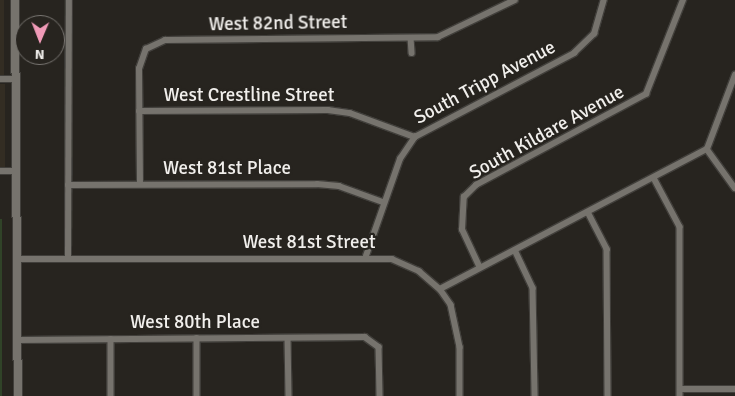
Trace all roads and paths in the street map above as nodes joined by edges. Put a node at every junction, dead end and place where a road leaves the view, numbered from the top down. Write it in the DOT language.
graph roads {
  1 [pos="15,0"];
  2 [pos="69,0"];
  3 [pos="515,0"];
  4 [pos="604,0"];
  5 [pos="683,0"];
  6 [pos="411,38"];
  7 [pos="412,53"];
  8 [pos="735,75"];
  9 [pos="0,79"];
  10 [pos="15,79"];
  11 [pos="732,92"];
  12 [pos="139,111"];
  13 [pos="415,137"];
  14 [pos="707,149"];
  15 [pos="0,171"];
  16 [pos="16,171"];
  17 [pos="654,178"];
  18 [pos="140,184"];
  19 [pos="68,185"];
  20 [pos="735,188"];
  21 [pos="383,202"];
  22 [pos="588,212"];
  23 [pos="515,250"];
  24 [pos="366,256"];
  25 [pos="68,258"];
  26 [pos="17,259"];
  27 [pos="480,266"];
  28 [pos="440,289"];
  29 [pos="111,338"];
  30 [pos="197,338"];
  31 [pos="288,338"];
  32 [pos="18,340"];
  33 [pos="735,389"];
  34 [pos="680,393"];
  35 [pos="18,396"];
  36 [pos="111,396"];
  37 [pos="198,396"];
  38 [pos="289,396"];
  39 [pos="380,396"];
  40 [pos="460,396"];
  41 [pos="534,396"];
  42 [pos="608,396"];
  1 -- 10 [label="main road"];
  2 -- 19 [label="street"];
  3 -- 6 [label="street, West 82nd Street"];
  4 -- 13 [label="street, South Tripp Avenue"];
  5 -- 27 [label="street, South Kildare Avenue"];
  6 -- 7 [label="street"];
  6 -- 12 [label="street, West 82nd Street"];
  8 -- 11 [label="street"];
  9 -- 10 [label="street"];
  10 -- 16 [label="main road"];
  11 -- 14 [label="street"];
  12 -- 13 [label="street, West Crestline Street"];
  12 -- 18 [label="street"];
  13 -- 21 [label="street, South Tripp Avenue"];
  14 -- 17 [label="street"];
  14 -- 20 [label="street"];
  15 -- 16 [label="street"];
  16 -- 26 [label="main road"];
  17 -- 22 [label="street"];
  17 -- 34 [label="street"];
  18 -- 19 [label="street, West 81st Place"];
  18 -- 21 [label="street, West 81st Place"];
  19 -- 25 [label="street"];
  21 -- 24 [label="street, South Tripp Avenue"];
  22 -- 23 [label="street"];
  22 -- 42 [label="street"];
  23 -- 27 [label="street"];
  23 -- 41 [label="street"];
  24 -- 25 [label="street, West 81st Street"];
  24 -- 28 [label="street, West 81st Street"];
  25 -- 26 [label="street, West 81st Street"];
  26 -- 32 [label="main road"];
  27 -- 28 [label="street"];
  28 -- 40 [label="street"];
  29 -- 30 [label="street, West 80th Place"];
  29 -- 32 [label="street, West 80th Place"];
  29 -- 36 [label="street"];
  30 -- 31 [label="street, West 80th Place"];
  30 -- 37 [label="street"];
  31 -- 38 [label="street"];
  31 -- 39 [label="street, West 80th Place"];
  32 -- 35 [label="main road"];
  33 -- 34 [label="street"];
}
